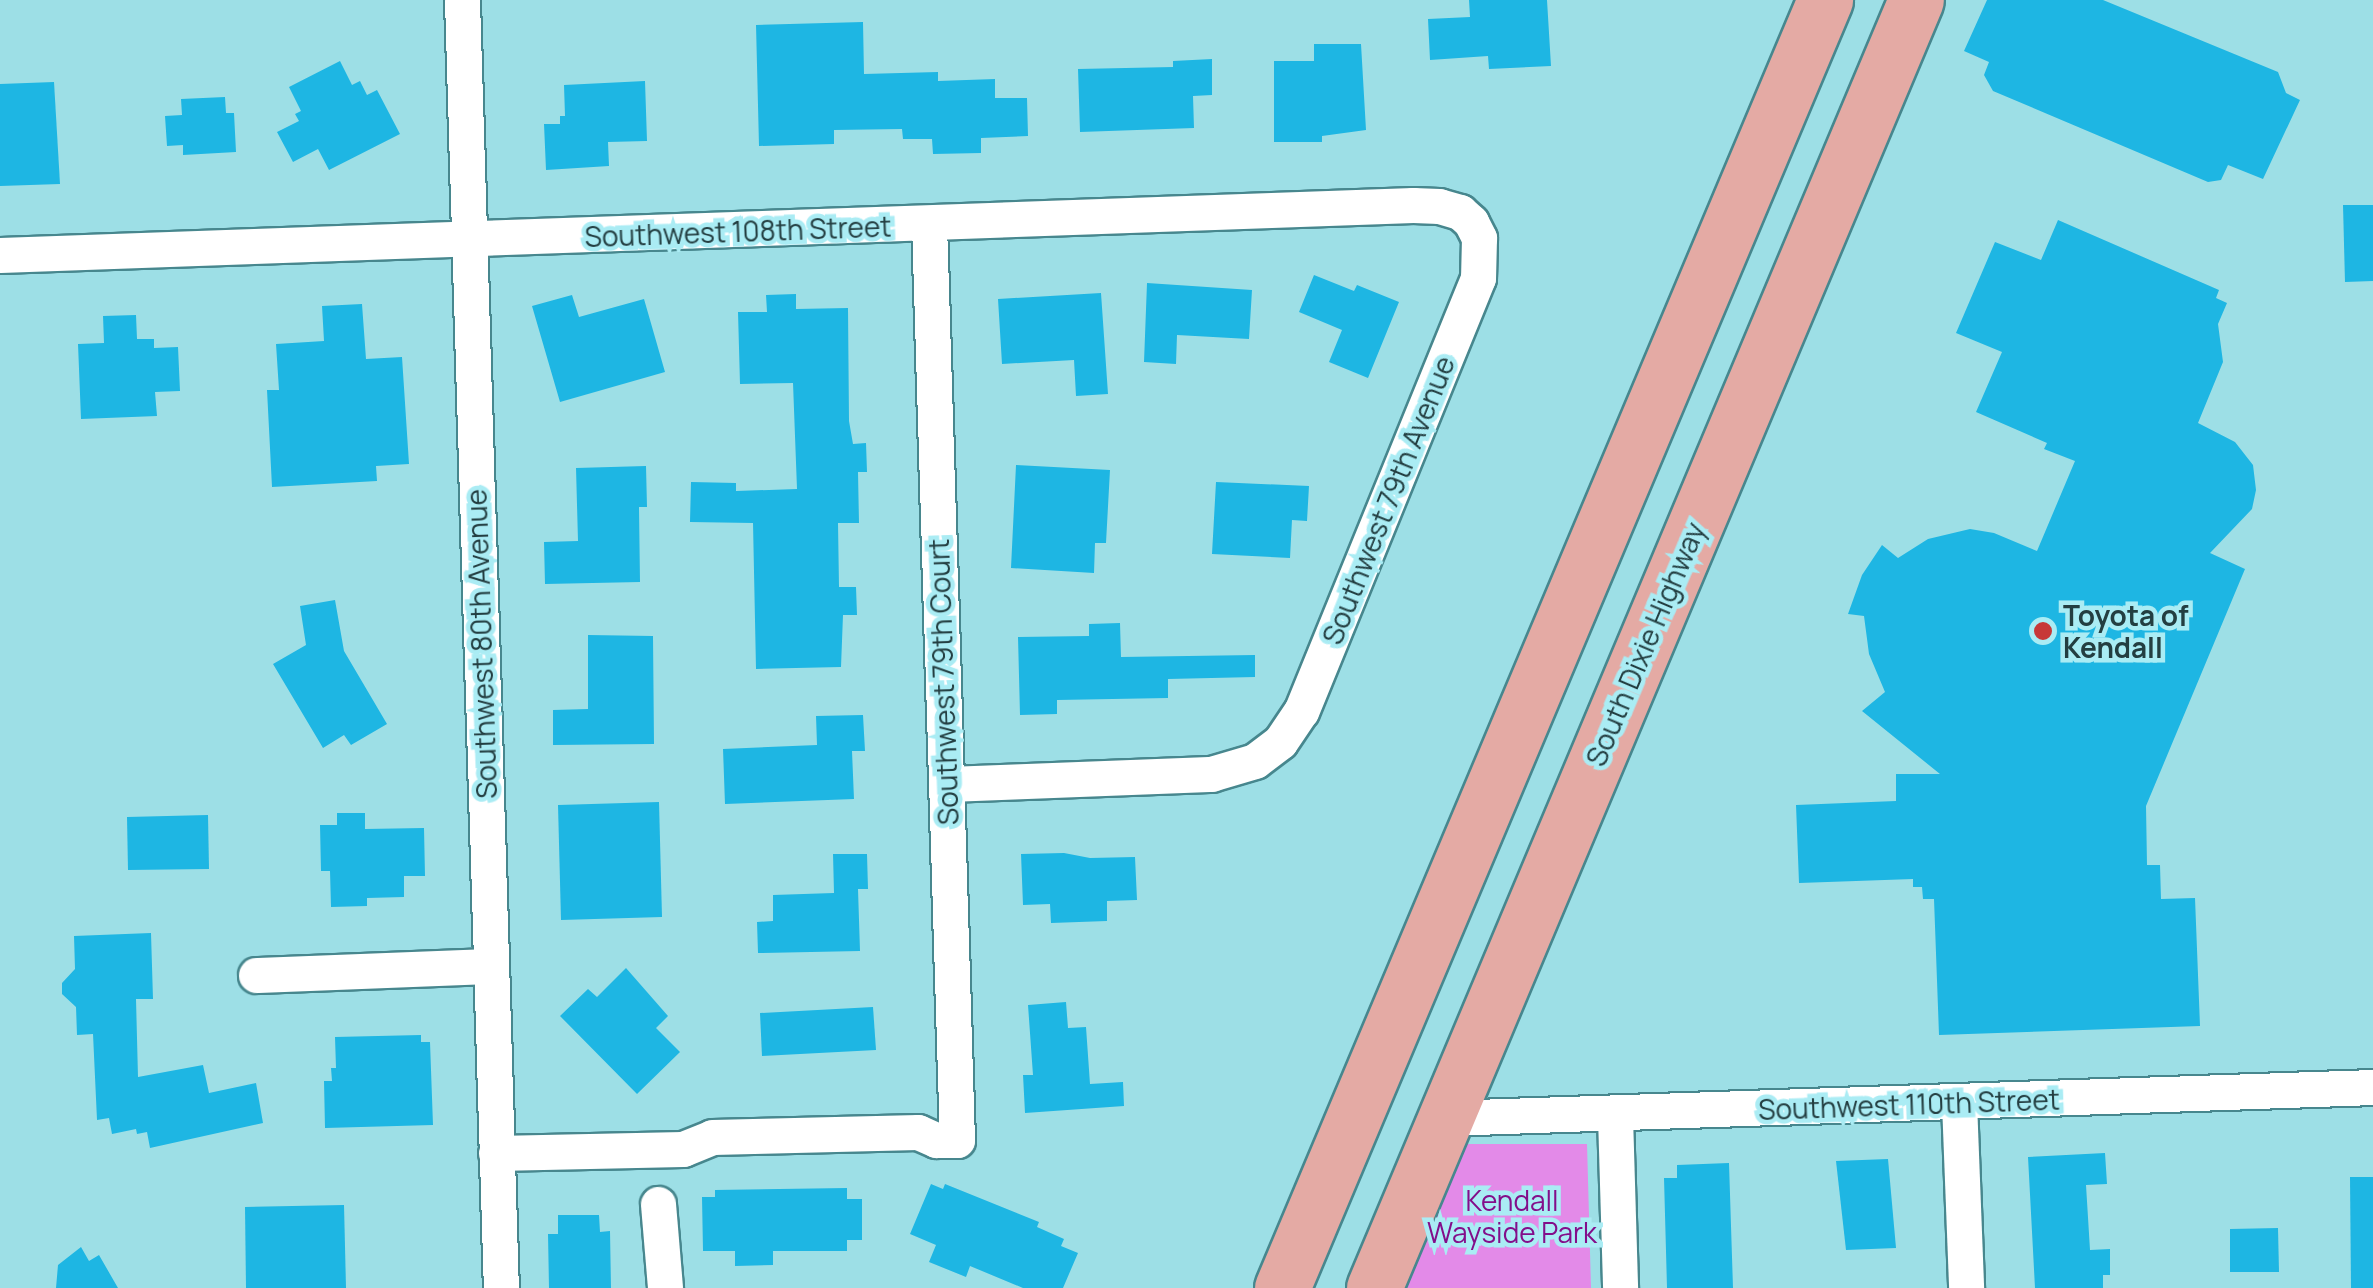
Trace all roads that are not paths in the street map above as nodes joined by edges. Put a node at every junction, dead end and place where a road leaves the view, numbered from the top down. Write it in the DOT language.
graph roads {
  1 [pos="462,0"];
  2 [pos="1825,0"];
  3 [pos="1916,0"];
  4 [pos="1471,222"];
  5 [pos="929,224"];
  6 [pos="469,242"];
  7 [pos="0,255"];
  8 [pos="946,784"];
  9 [pos="492,966"];
  10 [pos="256,974"];
  11 [pos="2373,1087"];
  12 [pos="1959,1102"];
  13 [pos="1615,1116"];
  14 [pos="1354,1118"];
  15 [pos="1445,1118"];
  16 [pos="496,1153"];
  17 [pos="658,1204"];
  18 [pos="501,1288"];
  19 [pos="665,1288"];
  20 [pos="1282,1288"];
  21 [pos="1374,1288"];
  22 [pos="1620,1288"];
  23 [pos="1966,1288"];
  1 -- 6 [label="street, Southwest 80th Avenue"];
  2 -- 14 [label="highway"];
  3 -- 15 [label="highway, South Dixie Highway"];
  4 -- 5 [label="street, Southwest 108th Street"];
  4 -- 8 [label="street, Southwest 79th Avenue"];
  5 -- 6 [label="street, Southwest 108th Street"];
  5 -- 8 [label="street, Southwest 79th Court"];
  6 -- 7 [label="street, Southwest 108th Street"];
  6 -- 9 [label="street, Southwest 80th Avenue"];
  8 -- 16 [label="street, Southwest 79th Court"];
  9 -- 10 [label="street"];
  9 -- 16 [label="street, Southwest 80th Avenue"];
  11 -- 12 [label="street, Southwest 110th Street"];
  12 -- 13 [label="street, Southwest 110th Street"];
  12 -- 23 [label="street"];
  13 -- 15 [label="street, Southwest 110th Street"];
  13 -- 22 [label="street"];
  14 -- 15 [label="highway"];
  14 -- 20 [label="highway"];
  15 -- 21 [label="highway, South Dixie Highway"];
  16 -- 18 [label="street, Southwest 80th Avenue"];
  17 -- 19 [label="street"];
}
